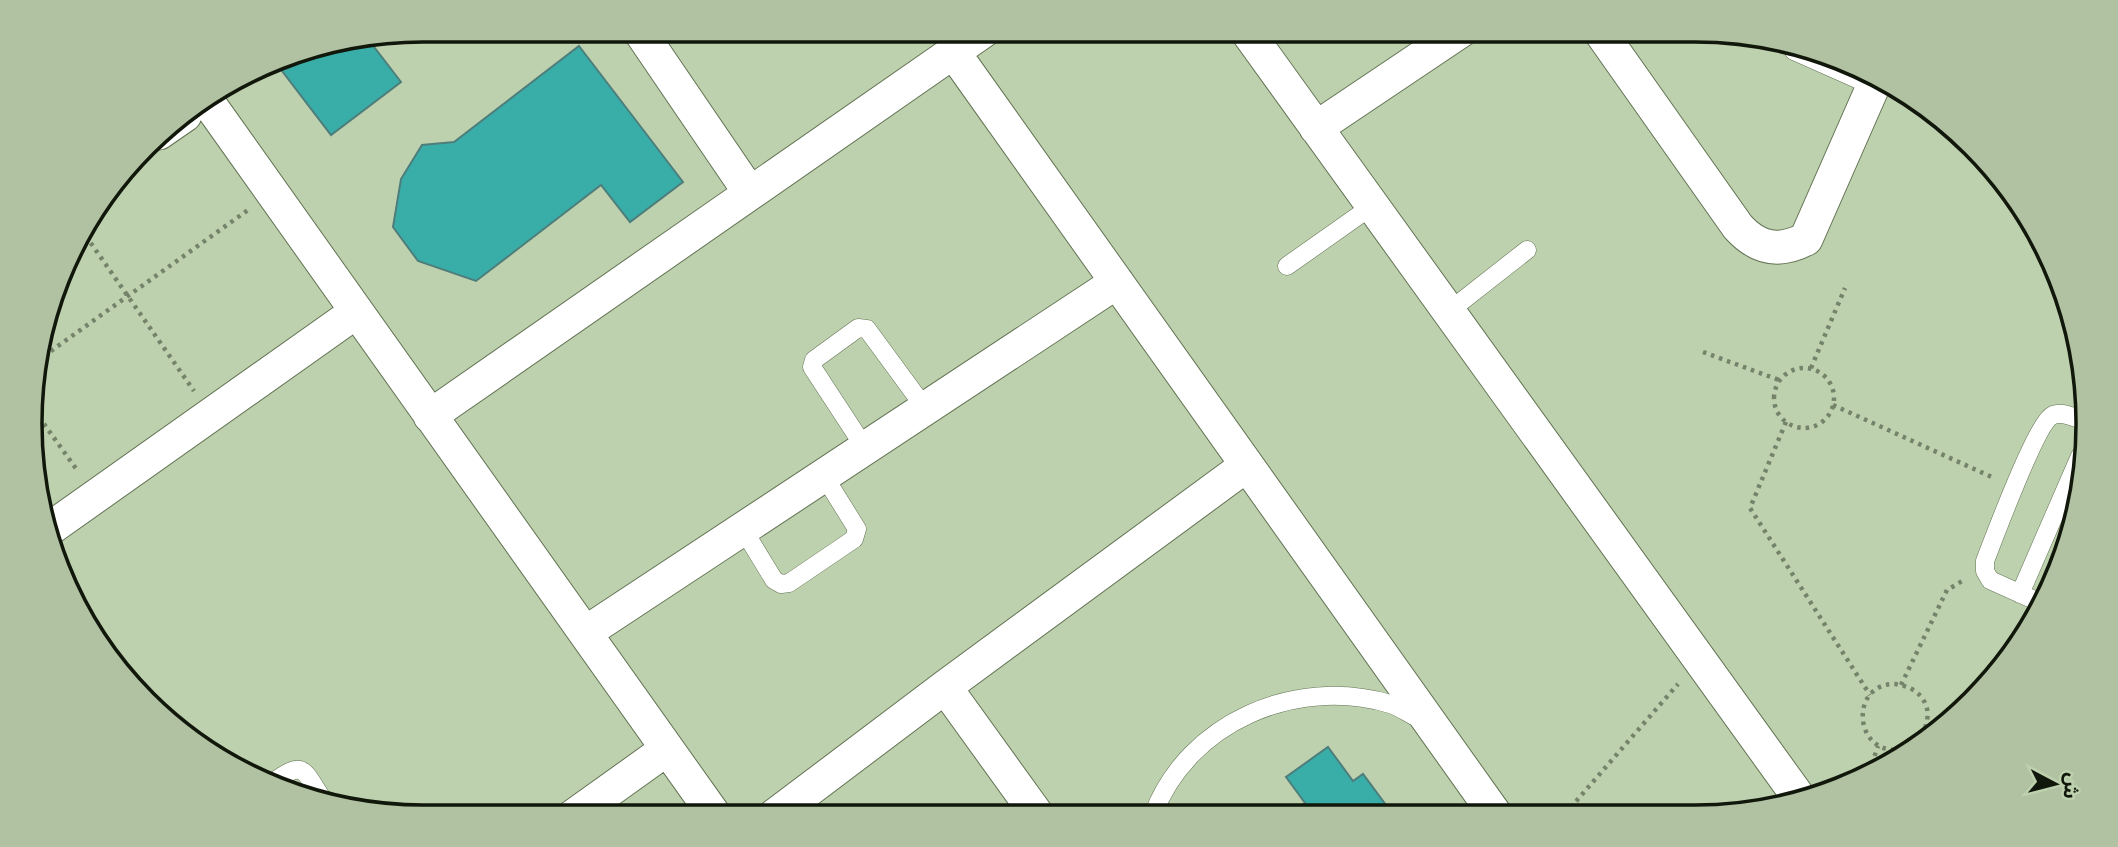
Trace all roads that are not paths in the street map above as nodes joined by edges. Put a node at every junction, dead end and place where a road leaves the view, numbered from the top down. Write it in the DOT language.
graph roads {
  1 [pos="647,42"];
  2 [pos="969,42"];
  3 [pos="1255,42"];
  4 [pos="1444,42"];
  5 [pos="1607,42"];
  6 [pos="954,53"];
  7 [pos="1873,86"];
  8 [pos="211,107"];
  9 [pos="1317,128"];
  10 [pos="750,193"];
  11 [pos="1372,206"];
  12 [pos="1527,250"];
  13 [pos="1287,266"];
  14 [pos="1117,282"];
  15 [pos="356,312"];
  16 [pos="1448,312"];
  17 [pos="925,408"];
  18 [pos="430,416"];
  19 [pos="2076,418"];
  20 [pos="865,448"];
  21 [pos="1247,465"];
  22 [pos="2073,472"];
  23 [pos="824,476"];
  24 [pos="56,525"];
  25 [pos="743,529"];
  26 [pos="2020,594"];
  27 [pos="2033,600"];
  28 [pos="585,633"];
  29 [pos="945,687"];
  30 [pos="1431,725"];
  31 [pos="667,749"];
  32 [pos="280,777"];
  33 [pos="316,789"];
  34 [pos="1795,792"];
  35 [pos="589,805"];
  36 [pos="707,805"];
  37 [pos="789,805"];
  38 [pos="1030,805"];
  39 [pos="1157,805"];
  40 [pos="1489,805"];
  1 -- 10 [label="street"];
  2 -- 6 [label="street"];
  3 -- 9 [label="street"];
  4 -- 9 [label="street"];
  5 -- 7 [label="street"];
  6 -- 10 [label="street"];
  6 -- 14 [label="street"];
  8 -- 15 [label="street"];
  9 -- 11 [label="street"];
  10 -- 18 [label="street"];
  11 -- 13 [label="lane"];
  11 -- 16 [label="street"];
  12 -- 16 [label="lane"];
  14 -- 17 [label="street"];
  14 -- 21 [label="street"];
  15 -- 18 [label="street"];
  15 -- 24 [label="street"];
  16 -- 34 [label="street"];
  17 -- 20 [label="street"];
  17 -- 20 [label="lane"];
  18 -- 28 [label="street"];
  19 -- 26 [label="lane"];
  20 -- 23 [label="street"];
  21 -- 29 [label="street"];
  21 -- 30 [label="street"];
  22 -- 26 [label="lane"];
  23 -- 25 [label="street"];
  23 -- 25 [label="lane"];
  25 -- 28 [label="street"];
  26 -- 27 [label="lane"];
  28 -- 31 [label="street"];
  29 -- 37 [label="street"];
  29 -- 38 [label="street"];
  30 -- 39 [label="lane"];
  30 -- 40 [label="street"];
  31 -- 35 [label="street"];
  31 -- 36 [label="street"];
  32 -- 33 [label="lane"];
}
